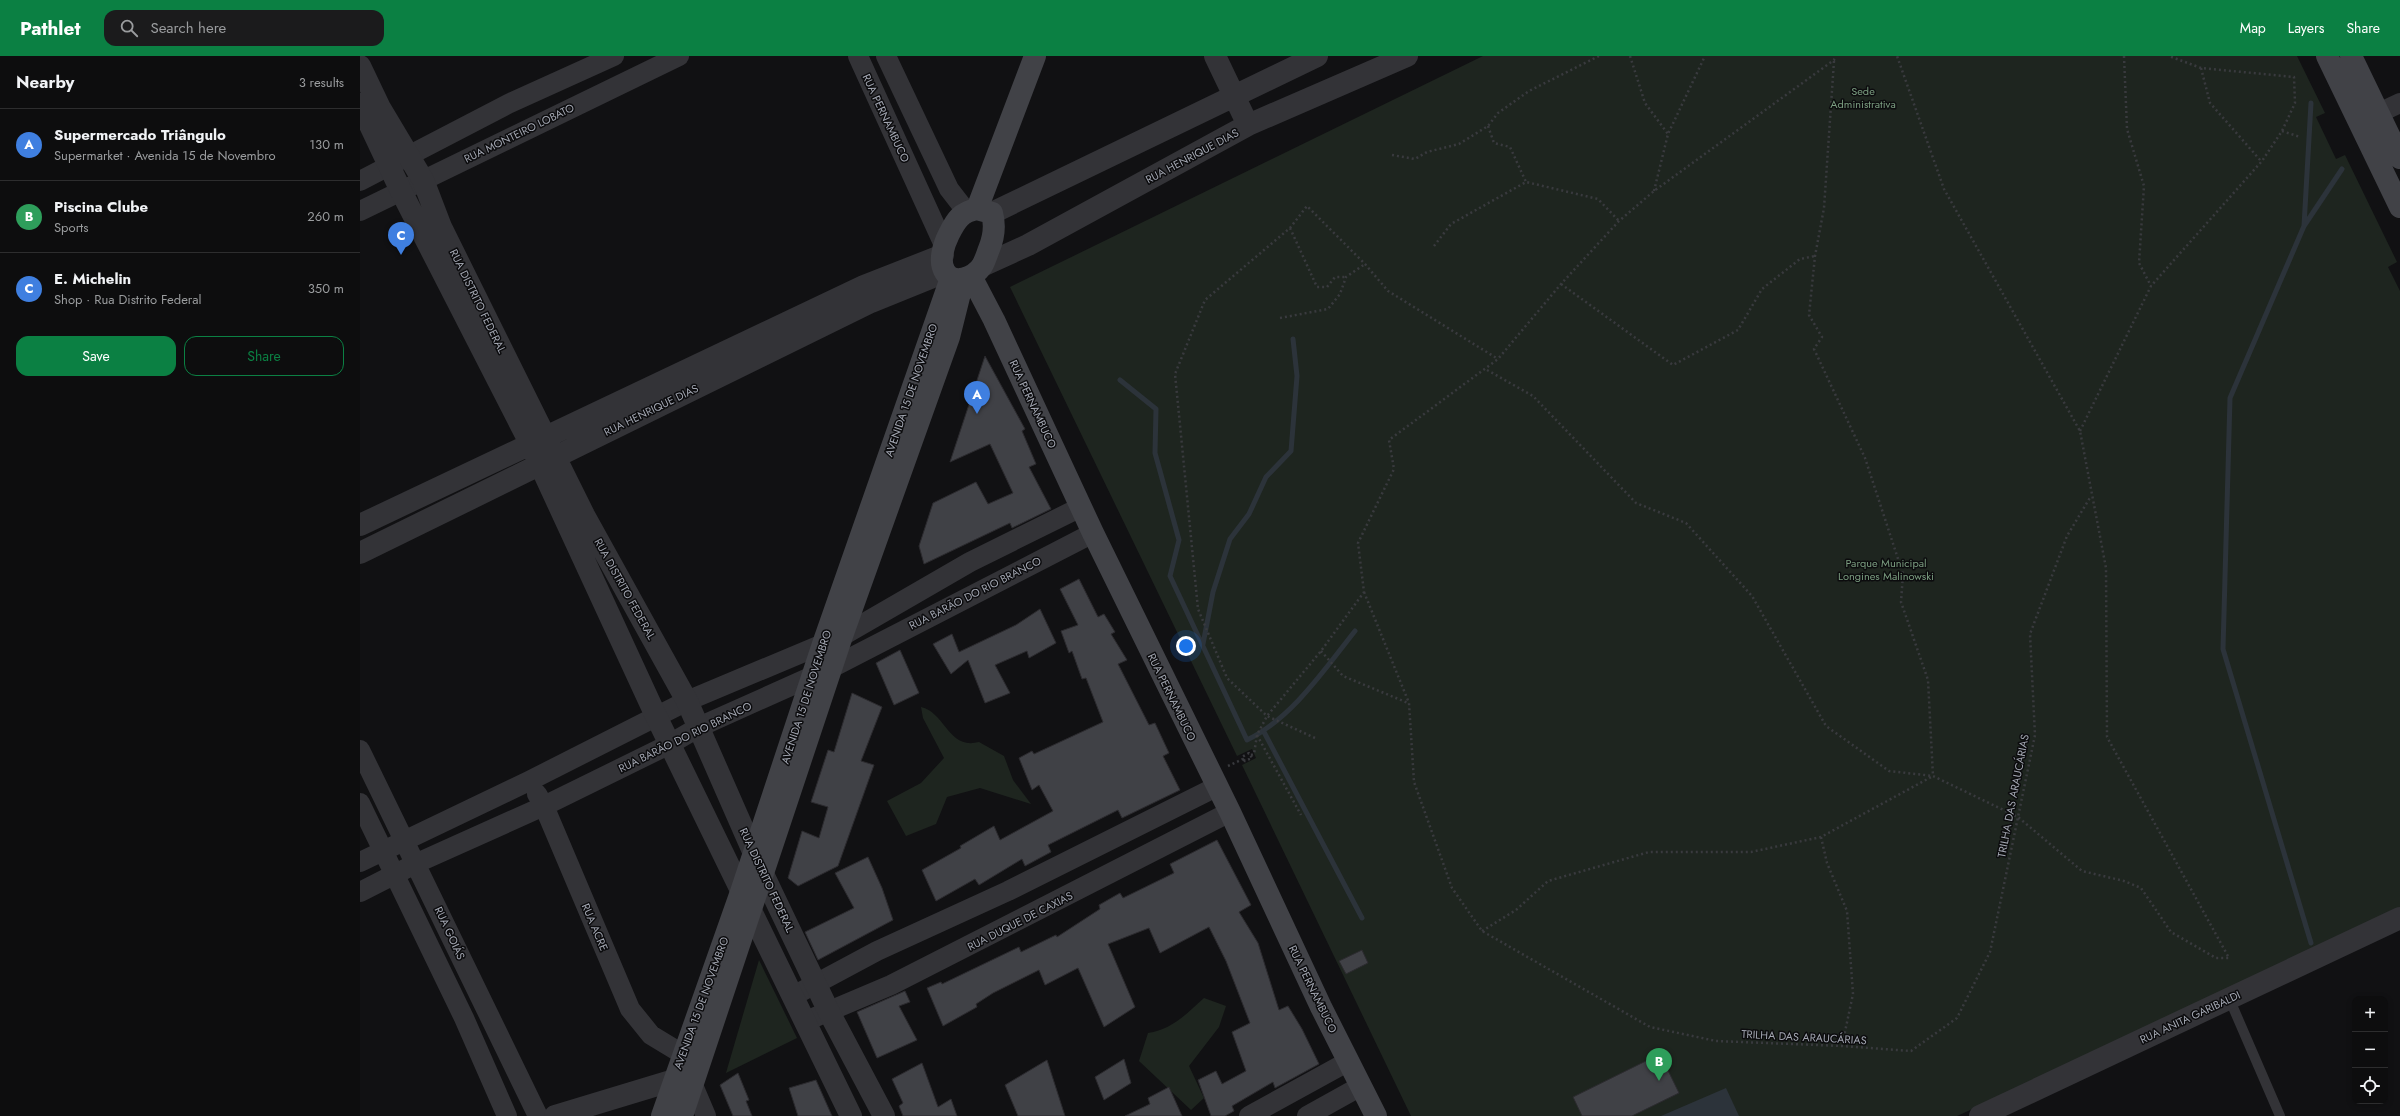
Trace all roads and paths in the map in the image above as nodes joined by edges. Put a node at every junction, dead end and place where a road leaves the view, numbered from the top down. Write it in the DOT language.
graph roads {
  1 [pos="614,56"];
  2 [pos="679,56"];
  3 [pos="858,56"];
  4 [pos="886,56"];
  5 [pos="1035,56"];
  6 [pos="1215,56"];
  7 [pos="1317,56"];
  8 [pos="1407,56"];
  9 [pos="1600,56"];
  10 [pos="1630,56"];
  11 [pos="1705,56"];
  12 [pos="1835,56"];
  13 [pos="1897,56"];
  14 [pos="2124,56"];
  15 [pos="2169,56"];
  16 [pos="2327,56"];
  17 [pos="2351,56"];
  18 [pos="1834,60"];
  19 [pos="360,66"];
  20 [pos="2201,68"];
  21 [pos="1234,96"];
  22 [pos="360,104"];
  23 [pos="2400,104"];
  24 [pos="2369,118"];
  25 [pos="1248,125"];
  26 [pos="1488,126"];
  27 [pos="2282,131"];
  28 [pos="1668,134"];
  29 [pos="2300,137"];
  30 [pos="1392,155"];
  31 [pos="410,157"];
  32 [pos="2400,158"];
  33 [pos="2262,161"];
  34 [pos="389,167"];
  35 [pos="423,180"];
  36 [pos="360,181"];
  37 [pos="1526,182"];
  38 [pos="401,191"];
  39 [pos="1654,191"];
  40 [pos="2400,207"];
  41 [pos="360,211"];
  42 [pos="979,211"];
  43 [pos="1619,221"];
  44 [pos="1290,228"];
  45 [pos="1434,246"];
  46 [pos="1814,256"];
  47 [pos="1365,264"];
  48 [pos="957,267"];
  49 [pos="1346,277"];
  50 [pos="1561,284"];
  51 [pos="2151,286"];
  52 [pos="1280,318"];
  53 [pos="1498,359"];
  54 [pos="1487,370"];
  55 [pos="2080,431"];
  56 [pos="537,440"];
  57 [pos="548,461"];
  58 [pos="2092,496"];
  59 [pos="1081,508"];
  60 [pos="398,509"];
  61 [pos="360,525"];
  62 [pos="409,529"];
  63 [pos="1093,534"];
  64 [pos="360,553"];
  65 [pos="970,562"];
  66 [pos="985,588"];
  67 [pos="1364,592"];
  68 [pos="832,640"];
  69 [pos="1321,651"];
  70 [pos="833,667"];
  71 [pos="813,676"];
  72 [pos="687,701"];
  73 [pos="1409,703"];
  74 [pos="656,716"];
  75 [pos="1267,716"];
  76 [pos="699,727"];
  77 [pos="1257,735"];
  78 [pos="1315,738"];
  79 [pos="670,744"];
  80 [pos="360,750"];
  81 [pos="1250,755"];
  82 [pos="1933,776"];
  83 [pos="529,781"];
  84 [pos="1216,787"];
  85 [pos="360,803"];
  86 [pos="544,806"];
  87 [pos="1230,812"];
  88 [pos="1301,815"];
  89 [pos="2018,817"];
  90 [pos="1821,837"];
  91 [pos="405,840"];
  92 [pos="753,851"];
  93 [pos="382,852"];
  94 [pos="360,862"];
  95 [pos="417,863"];
  96 [pos="395,874"];
  97 [pos="763,874"];
  98 [pos="1008,891"];
  99 [pos="360,892"];
  100 [pos="741,892"];
  101 [pos="751,912"];
  102 [pos="2400,918"];
  103 [pos="1023,920"];
  104 [pos="1482,931"];
  105 [pos="815,983"];
  106 [pos="793,996"];
  107 [pos="2229,998"];
  108 [pos="485,1008"];
  109 [pos="829,1012"];
  110 [pos="464,1018"];
  111 [pos="806,1021"];
  112 [pos="1842,1046"];
  113 [pos="684,1055"];
  114 [pos="1349,1061"];
  115 [pos="683,1081"];
  116 [pos="1361,1086"];
  117 [pos="507,1116"];
  118 [pos="538,1116"];
  119 [pos="555,1116"];
  120 [pos="662,1116"];
  121 [pos="682,1116"];
  122 [pos="706,1116"];
  123 [pos="851,1116"];
  124 [pos="884,1116"];
  125 [pos="1249,1116"];
  126 [pos="1307,1116"];
  127 [pos="1376,1116"];
  128 [pos="1980,1116"];
  129 [pos="2280,1116"];
  1 -- 31 [label="street"];
  2 -- 35 [label="street, RUA MONTEIRO LOBATO"];
  3 -- 48 [label="street, RUA PERNAMBUCO"];
  4 -- 42 [label="street"];
  5 -- 42 [label="main road, AVENIDA 15 DE NOVEMBRO"];
  6 -- 21 [label="street"];
  7 -- 21 [label="street"];
  8 -- 25 [label="street, RUA HENRIQUE DIAS"];
  9 -- 26 [label="path"];
  10 -- 28 [label="path"];
  11 -- 28 [label="path"];
  12 -- 18 [label="path"];
  13 -- 55 [label="path"];
  14 -- 51 [label="path"];
  15 -- 20 [label="path"];
  16 -- 24 [label="main road"];
  17 -- 24 [label="main road"];
  18 -- 39 [label="path"];
  18 -- 46 [label="path"];
  19 -- 31 [label="street, RUA DISTRITO FEDERAL"];
  20 -- 27 [label="path"];
  20 -- 33 [label="path"];
  21 -- 25 [label="street"];
  21 -- 42 [label="street"];
  22 -- 34 [label="street, RUA DISTRITO FEDERAL"];
  23 -- 24 [label="street"];
  24 -- 32 [label="main road"];
  24 -- 40 [label="main road"];
  25 -- 48 [label="street, RUA HENRIQUE DIAS"];
  26 -- 30 [label="path"];
  26 -- 37 [label="path"];
  27 -- 29 [label="path"];
  27 -- 33 [label="path"];
  28 -- 39 [label="path"];
  31 -- 34 [label="street"];
  31 -- 35 [label="street, RUA DISTRITO FEDERAL"];
  33 -- 51 [label="path"];
  34 -- 36 [label="street"];
  34 -- 38 [label="street, RUA DISTRITO FEDERAL"];
  35 -- 38 [label="street, RUA MONTEIRO LOBATO"];
  35 -- 56 [label="street, RUA DISTRITO FEDERAL"];
  37 -- 43 [label="path"];
  37 -- 45 [label="path"];
  38 -- 41 [label="street, RUA MONTEIRO LOBATO"];
  38 -- 56 [label="street, RUA DISTRITO FEDERAL"];
  39 -- 43 [label="path"];
  42 -- 48 [label="main road, AVENIDA 15 DE NOVEMBRO"];
  42 -- 48 [label="main road, AVENIDA 15 DE NOVEMBRO"];
  43 -- 50 [label="path"];
  44 -- 47 [label="path"];
  44 -- 49 [label="path"];
  44 -- 75 [label="path"];
  46 -- 50 [label="path"];
  46 -- 82 [label="path"];
  47 -- 49 [label="path"];
  47 -- 53 [label="path"];
  48 -- 56 [label="street, RUA HENRIQUE DIAS"];
  48 -- 57 [label="street, RUA HENRIQUE DIAS"];
  48 -- 59 [label="main road, RUA PERNAMBUCO"];
  48 -- 68 [label="main road, AVENIDA 15 DE NOVEMBRO"];
  49 -- 52 [label="path"];
  50 -- 53 [label="path"];
  51 -- 55 [label="path"];
  53 -- 54 [label="path"];
  54 -- 67 [label="path, TRILHA DAS ARAUCÁRIAS"];
  54 -- 82 [label="path"];
  55 -- 58 [label="path"];
  56 -- 57 [label="street, RUA DISTRITO FEDERAL"];
  56 -- 60 [label="street, RUA HENRIQUE DIAS"];
  57 -- 62 [label="street, RUA HENRIQUE DIAS"];
  57 -- 72 [label="street, RUA DISTRITO FEDERAL"];
  57 -- 74 [label="street, RUA DISTRITO FEDERAL"];
  58 -- 89 [label="path, TRILHA DAS ARAUCÁRIAS"];
  58 -- 89 [label="path"];
  59 -- 63 [label="main road, RUA PERNAMBUCO"];
  59 -- 65 [label="street"];
  60 -- 61 [label="street, RUA HENRIQUE DIAS"];
  60 -- 62 [label="street"];
  62 -- 64 [label="street, RUA HENRIQUE DIAS"];
  63 -- 66 [label="street, RUA BARÃO DO RIO BRANCO"];
  63 -- 84 [label="main road, RUA PERNAMBUCO"];
  65 -- 66 [label="street"];
  65 -- 68 [label="street"];
  66 -- 70 [label="street, RUA BARÃO DO RIO BRANCO"];
  67 -- 69 [label="path"];
  67 -- 73 [label="path, TRILHA DAS ARAUCÁRIAS"];
  68 -- 70 [label="main road, AVENIDA 15 DE NOVEMBRO"];
  68 -- 71 [label="main road, AVENIDA 15 DE NOVEMBRO"];
  68 -- 72 [label="street"];
  69 -- 73 [label="path"];
  69 -- 75 [label="path"];
  70 -- 71 [label="street, RUA BARÃO DO RIO BRANCO"];
  70 -- 97 [label="main road, AVENIDA 15 DE NOVEMBRO"];
  71 -- 76 [label="street, RUA BARÃO DO RIO BRANCO"];
  71 -- 92 [label="main road, AVENIDA 15 DE NOVEMBRO"];
  72 -- 74 [label="street"];
  72 -- 76 [label="street, RUA DISTRITO FEDERAL"];
  73 -- 104 [label="path, TRILHA DAS ARAUCÁRIAS"];
  74 -- 79 [label="street, RUA DISTRITO FEDERAL"];
  74 -- 83 [label="street"];
  75 -- 77 [label="path"];
  75 -- 78 [label="path"];
  76 -- 79 [label="street, RUA BARÃO DO RIO BRANCO"];
  76 -- 92 [label="street, RUA DISTRITO FEDERAL"];
  77 -- 81 [label="path"];
  77 -- 88 [label="path"];
  79 -- 86 [label="street, RUA BARÃO DO RIO BRANCO"];
  79 -- 100 [label="street, RUA DISTRITO FEDERAL"];
  80 -- 91 [label="street, RUA GOIÁS"];
  82 -- 89 [label="path"];
  82 -- 90 [label="path"];
  83 -- 86 [label="street, RUA ACRE"];
  83 -- 91 [label="street"];
  84 -- 87 [label="main road, RUA PERNAMBUCO"];
  84 -- 98 [label="street"];
  85 -- 93 [label="street"];
  86 -- 95 [label="street, RUA BARÃO DO RIO BRANCO"];
  86 -- 113 [label="street, RUA ACRE"];
  87 -- 103 [label="street, RUA DUQUE DE CAXIAS"];
  87 -- 114 [label="main road, RUA PERNAMBUCO"];
  89 -- 112 [label="path, TRILHA DAS ARAUCÁRIAS"];
  90 -- 104 [label="path"];
  90 -- 112 [label="path"];
  91 -- 93 [label="street"];
  91 -- 95 [label="street, RUA GOIÁS"];
  92 -- 97 [label="street, RUA DISTRITO FEDERAL"];
  92 -- 100 [label="main road, AVENIDA 15 DE NOVEMBRO"];
  93 -- 94 [label="street"];
  93 -- 96 [label="street"];
  95 -- 96 [label="street, RUA BARÃO DO RIO BRANCO"];
  95 -- 108 [label="street, RUA GOIÁS"];
  96 -- 99 [label="street, RUA BARÃO DO RIO BRANCO"];
  96 -- 110 [label="street"];
  97 -- 101 [label="main road, AVENIDA 15 DE NOVEMBRO"];
  97 -- 105 [label="street, RUA DISTRITO FEDERAL"];
  98 -- 103 [label="street"];
  98 -- 105 [label="street"];
  100 -- 101 [label="street, RUA DISTRITO FEDERAL"];
  100 -- 113 [label="main road, AVENIDA 15 DE NOVEMBRO"];
  101 -- 106 [label="street, RUA DISTRITO FEDERAL"];
  101 -- 115 [label="main road, AVENIDA 15 DE NOVEMBRO"];
  102 -- 107 [label="street, RUA ANITA GARIBALDI"];
  103 -- 109 [label="street, RUA DUQUE DE CAXIAS"];
  104 -- 112 [label="path, TRILHA DAS ARAUCÁRIAS"];
  105 -- 106 [label="street"];
  105 -- 109 [label="street, RUA DISTRITO FEDERAL"];
  106 -- 111 [label="street, RUA DISTRITO FEDERAL"];
  107 -- 128 [label="street, RUA ANITA GARIBALDI"];
  107 -- 129 [label="lane"];
  108 -- 110 [label="street"];
  108 -- 118 [label="street, RUA GOIÁS"];
  109 -- 111 [label="street, RUA DUQUE DE CAXIAS"];
  109 -- 124 [label="street, RUA DISTRITO FEDERAL"];
  110 -- 117 [label="street"];
  111 -- 123 [label="street, RUA DISTRITO FEDERAL"];
  113 -- 115 [label="main road, AVENIDA 15 DE NOVEMBRO"];
  114 -- 116 [label="main road, RUA PERNAMBUCO"];
  114 -- 125 [label="street"];
  115 -- 119 [label="street"];
  115 -- 120 [label="main road, AVENIDA 15 DE NOVEMBRO"];
  115 -- 121 [label="main road, AVENIDA 15 DE NOVEMBRO"];
  115 -- 122 [label="street"];
  116 -- 126 [label="street"];
  116 -- 127 [label="main road, RUA PERNAMBUCO"];
}
